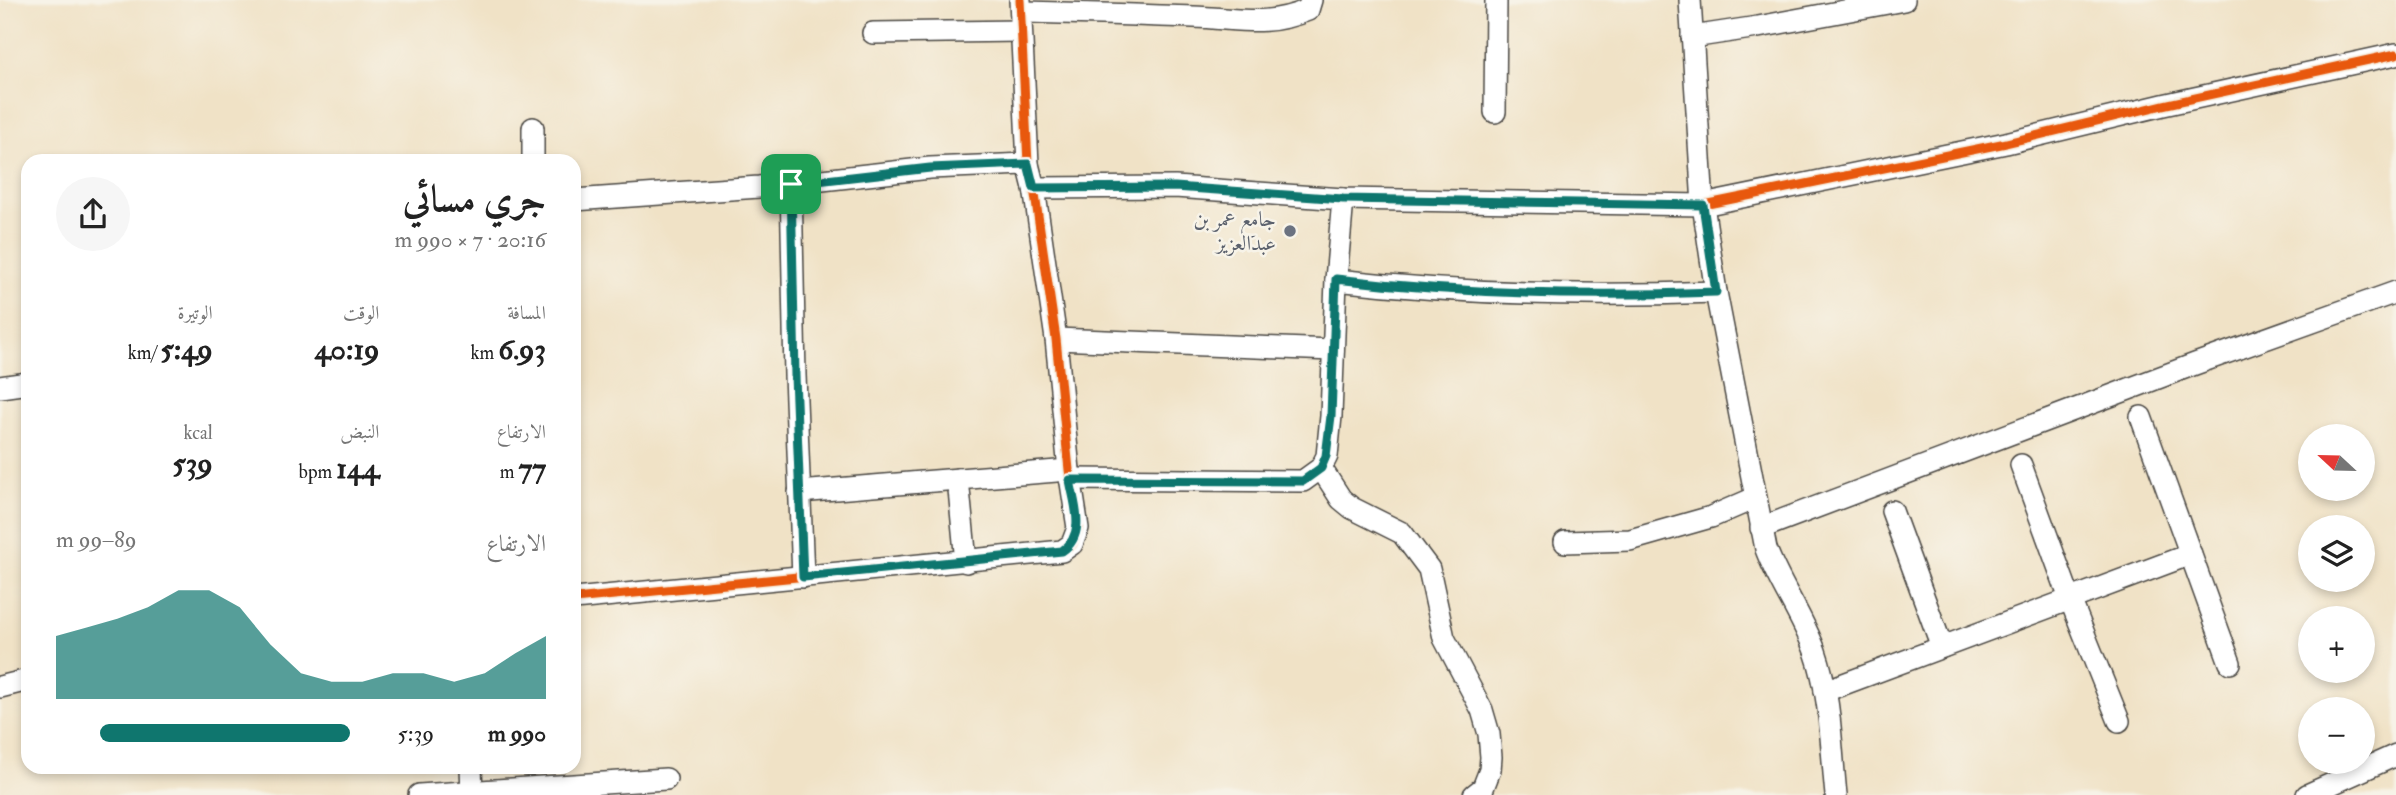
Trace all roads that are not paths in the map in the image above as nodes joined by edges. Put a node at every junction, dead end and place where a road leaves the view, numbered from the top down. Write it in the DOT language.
graph roads {
  1 [pos="1311,0"];
  2 [pos="1496,0"];
  3 [pos="1690,0"];
  4 [pos="1904,0"];
  5 [pos="1021,15"];
  6 [pos="873,33"];
  7 [pos="1692,37"];
  8 [pos="2396,54"];
  9 [pos="1495,112"];
  10 [pos="533,128"];
  11 [pos="533,154"];
  12 [pos="1028,164"];
  13 [pos="791,184"];
  14 [pos="1034,188"];
  15 [pos="581,199"];
  16 [pos="1343,199"];
  17 [pos="1703,205"];
  18 [pos="1336,279"];
  19 [pos="1716,292"];
  20 [pos="2396,292"];
  21 [pos="1056,339"];
  22 [pos="1333,350"];
  23 [pos="21,384"];
  24 [pos="0,387"];
  25 [pos="2141,417"];
  26 [pos="2021,465"];
  27 [pos="1321,468"];
  28 [pos="1070,475"];
  29 [pos="958,480"];
  30 [pos="799,492"];
  31 [pos="1755,498"];
  32 [pos="1892,510"];
  33 [pos="1761,528"];
  34 [pos="1565,542"];
  35 [pos="2191,554"];
  36 [pos="966,562"];
  37 [pos="803,577"];
  38 [pos="581,598"];
  39 [pos="2070,599"];
  40 [pos="1942,647"];
  41 [pos="2230,663"];
  42 [pos="21,682"];
  43 [pos="0,687"];
  44 [pos="1825,691"];
  45 [pos="2119,721"];
  46 [pos="2396,755"];
  47 [pos="471,774"];
  48 [pos="666,779"];
  49 [pos="472,792"];
  50 [pos="419,795"];
  51 [pos="1474,795"];
  52 [pos="1836,795"];
  53 [pos="2307,795"];
  1 -- 5 [label="street"];
  2 -- 9 [label="street"];
  3 -- 7 [label="street"];
  4 -- 7 [label="street"];
  5 -- 6 [label="street"];
  5 -- 12 [label="street"];
  7 -- 17 [label="street"];
  8 -- 17 [label="street"];
  10 -- 11 [label="street"];
  12 -- 13 [label="street"];
  12 -- 14 [label="street"];
  13 -- 15 [label="street"];
  13 -- 30 [label="street"];
  14 -- 16 [label="street"];
  14 -- 21 [label="street"];
  16 -- 17 [label="street"];
  16 -- 18 [label="street"];
  17 -- 19 [label="street"];
  18 -- 19 [label="street"];
  18 -- 22 [label="street"];
  19 -- 31 [label="street"];
  20 -- 33 [label="street"];
  21 -- 22 [label="street"];
  21 -- 28 [label="street"];
  22 -- 27 [label="street"];
  23 -- 24 [label="street"];
  25 -- 35 [label="street"];
  26 -- 39 [label="street"];
  27 -- 28 [label="street"];
  27 -- 51 [label="street"];
  28 -- 29 [label="street"];
  28 -- 36 [label="street"];
  29 -- 30 [label="street"];
  29 -- 36 [label="street"];
  30 -- 37 [label="street"];
  31 -- 33 [label="street"];
  31 -- 34 [label="street"];
  32 -- 40 [label="street"];
  33 -- 44 [label="street"];
  35 -- 39 [label="street"];
  35 -- 41 [label="street"];
  36 -- 37 [label="street"];
  37 -- 38 [label="street"];
  39 -- 40 [label="street"];
  39 -- 45 [label="street"];
  40 -- 44 [label="street"];
  42 -- 43 [label="street"];
  44 -- 52 [label="street"];
  46 -- 53 [label="street"];
  47 -- 49 [label="street"];
  48 -- 49 [label="street"];
  49 -- 50 [label="street"];
}
